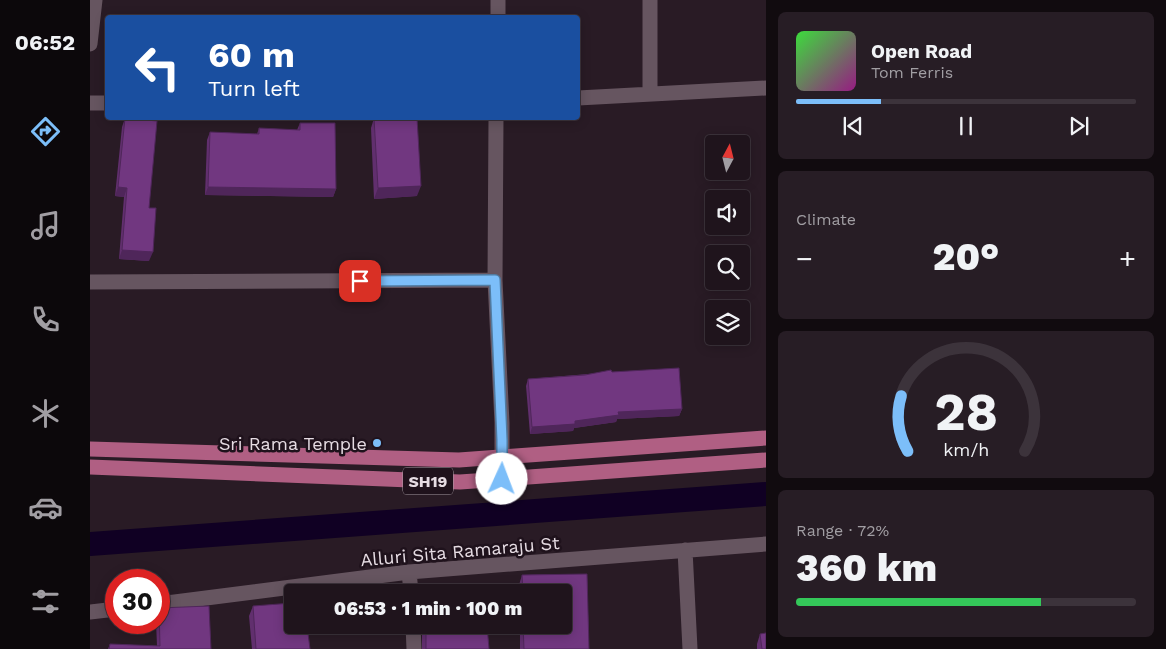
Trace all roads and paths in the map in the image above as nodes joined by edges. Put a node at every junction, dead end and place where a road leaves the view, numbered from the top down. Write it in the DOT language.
graph roads {
  1 [pos="96,0"];
  2 [pos="498,0"];
  3 [pos="650,0"];
  4 [pos="498,15"];
  5 [pos="90,44"];
  6 [pos="766,88"];
  7 [pos="650,93"];
  8 [pos="580,98"];
  9 [pos="90,103"];
  10 [pos="105,103"];
  11 [pos="496,120"];
  12 [pos="495,280"];
  13 [pos="90,282"];
  14 [pos="766,438"];
  15 [pos="90,449"];
  16 [pos="503,457"];
  17 [pos="766,460"];
  18 [pos="90,467"];
  19 [pos="502,479"];
  20 [pos="766,544"];
  21 [pos="685,550"];
  22 [pos="409,572"];
  23 [pos="410,584"];
  24 [pos="170,603"];
  25 [pos="105,610"];
  26 [pos="90,612"];
  27 [pos="413,634"];
  28 [pos="414,649"];
  29 [pos="690,649"];
  1 -- 5 [label="street"];
  2 -- 4 [label="street"];
  3 -- 7 [label="street"];
  6 -- 7 [label="street"];
  7 -- 8 [label="street"];
  9 -- 10 [label="street"];
  11 -- 12 [label="street"];
  12 -- 13 [label="street"];
  12 -- 16 [label="street"];
  14 -- 16 [label="main road, SH19"];
  15 -- 16 [label="main road, SH19"];
  16 -- 19 [label="street"];
  17 -- 19 [label="main road, SH19"];
  18 -- 19 [label="main road, SH19"];
  20 -- 21 [label="street, Alluri Sita Ramaraju St"];
  21 -- 22 [label="street, Alluri Sita Ramaraju St"];
  21 -- 29 [label="street"];
  22 -- 23 [label="street"];
  22 -- 24 [label="street, Alluri Sita Ramaraju St"];
  25 -- 26 [label="street"];
  27 -- 28 [label="street"];
}
